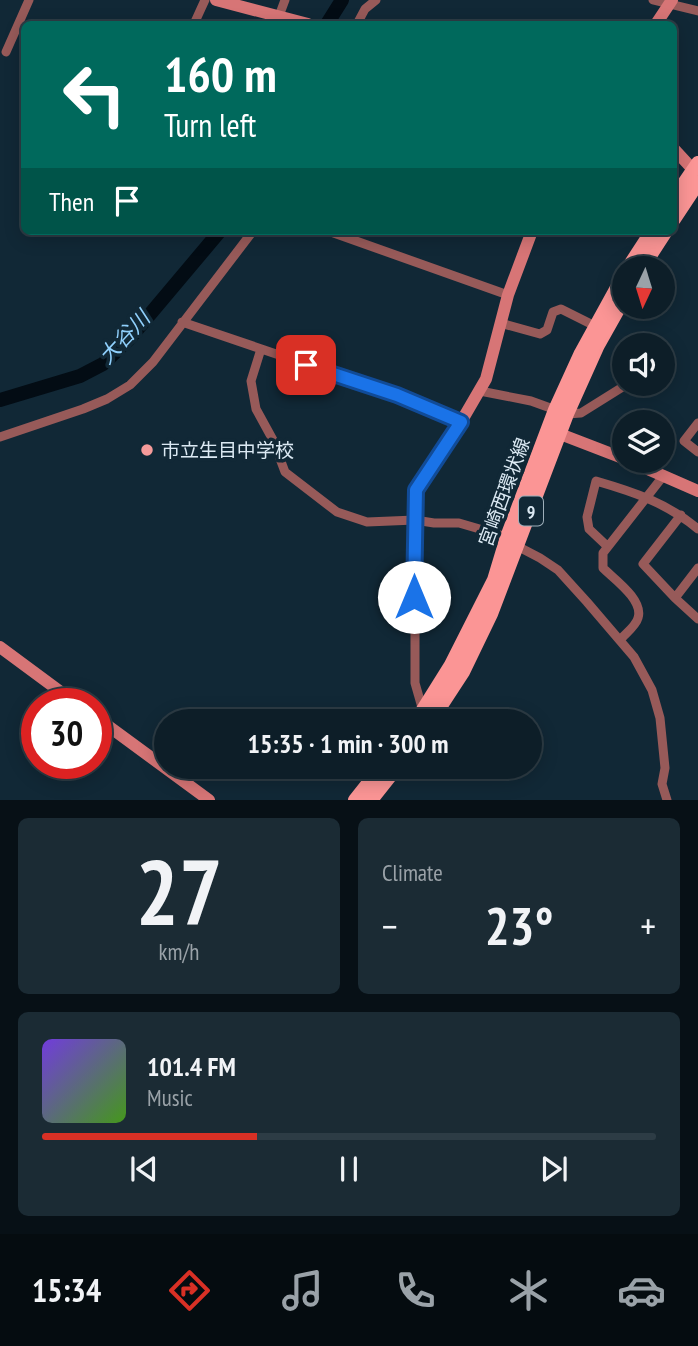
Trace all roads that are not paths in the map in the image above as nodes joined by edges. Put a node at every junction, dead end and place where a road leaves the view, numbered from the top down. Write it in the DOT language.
graph roads {
  1 [pos="29,0"];
  2 [pos="205,0"];
  3 [pos="216,0"];
  4 [pos="285,0"];
  5 [pos="376,0"];
  6 [pos="653,0"];
  7 [pos="671,2"];
  8 [pos="698,11"];
  9 [pos="284,17"];
  10 [pos="195,21"];
  11 [pos="298,21"];
  12 [pos="359,21"];
  13 [pos="658,21"];
  14 [pos="6,52"];
  15 [pos="677,152"];
  16 [pos="697,173"];
  17 [pos="677,195"];
  18 [pos="677,213"];
  19 [pos="250,235"];
  20 [pos="339,235"];
  21 [pos="530,235"];
  22 [pos="649,235"];
  23 [pos="663,235"];
  24 [pos="636,256"];
  25 [pos="650,256"];
  26 [pos="508,295"];
  27 [pos="612,297"];
  28 [pos="613,319"];
  29 [pos="182,322"];
  30 [pos="500,323"];
  31 [pos="596,326"];
  32 [pos="261,349"];
  33 [pos="480,390"];
  34 [pos="612,394"];
  35 [pos="561,412"];
  36 [pos="461,422"];
  37 [pos="698,424"];
  38 [pos="560,434"];
  39 [pos="0,437"];
  40 [pos="698,452"];
  41 [pos="612,454"];
  42 [pos="659,473"];
  43 [pos="664,475"];
  44 [pos="698,491"];
  45 [pos="647,496"];
  46 [pos="681,515"];
  47 [pos="415,520"];
  48 [pos="698,529"];
  49 [pos="512,542"];
  50 [pos="607,546"];
  51 [pos="698,568"];
  52 [pos="675,598"];
  53 [pos="698,620"];
  54 [pos="620,640"];
  55 [pos="0,647"];
  56 [pos="56,688"];
  57 [pos="421,709"];
  58 [pos="428,709"];
  59 [pos="112,729"];
  60 [pos="372,779"];
  61 [pos="387,779"];
  62 [pos="209,800"];
  63 [pos="355,800"];
  64 [pos="371,800"];
  65 [pos="667,800"];
  1 -- 14 [label="street"];
  2 -- 10 [label="street"];
  3 -- 9 [label="street"];
  4 -- 9 [label="street"];
  5 -- 12 [label="street"];
  6 -- 7 [label="street"];
  7 -- 8 [label="street"];
  7 -- 13 [label="street"];
  9 -- 11 [label="street"];
  15 -- 16 [label="street"];
  16 -- 17 [label="main road"];
  16 -- 18 [label="main road"];
  19 -- 29 [label="street"];
  20 -- 26 [label="street"];
  21 -- 26 [label="street"];
  22 -- 24 [label="main road"];
  23 -- 25 [label="main road"];
  26 -- 30 [label="street"];
  27 -- 31 [label="main road, 宮崎西環状線 / 9"];
  28 -- 35 [label="main road, 宮崎西環状線 / 9"];
  29 -- 32 [label="street"];
  29 -- 39 [label="street"];
  30 -- 31 [label="street"];
  30 -- 33 [label="street"];
  31 -- 35 [label="main road, 宮崎西環状線 / 9"];
  32 -- 36 [label="street"];
  32 -- 47 [label="street"];
  33 -- 35 [label="street"];
  33 -- 36 [label="street"];
  34 -- 35 [label="street"];
  35 -- 38 [label="main road, 宮崎西環状線 / 9"];
  35 -- 49 [label="main road, 宮崎西環状線 / 9"];
  36 -- 47 [label="street"];
  37 -- 40 [label="street"];
  38 -- 41 [label="street"];
  38 -- 49 [label="main road, 宮崎西環状線 / 9"];
  42 -- 43 [label="street"];
  43 -- 44 [label="street"];
  43 -- 45 [label="street"];
  45 -- 46 [label="street"];
  45 -- 50 [label="street"];
  45 -- 50 [label="street"];
  46 -- 48 [label="street"];
  46 -- 52 [label="street"];
  47 -- 49 [label="street"];
  47 -- 57 [label="street"];
  49 -- 54 [label="street"];
  49 -- 58 [label="main road, 宮崎西環状線 / 9"];
  50 -- 54 [label="street"];
  51 -- 52 [label="street"];
  52 -- 53 [label="street"];
  54 -- 65 [label="street"];
  55 -- 56 [label="street"];
  59 -- 62 [label="street"];
  60 -- 63 [label="main road"];
  61 -- 64 [label="main road"];
}
